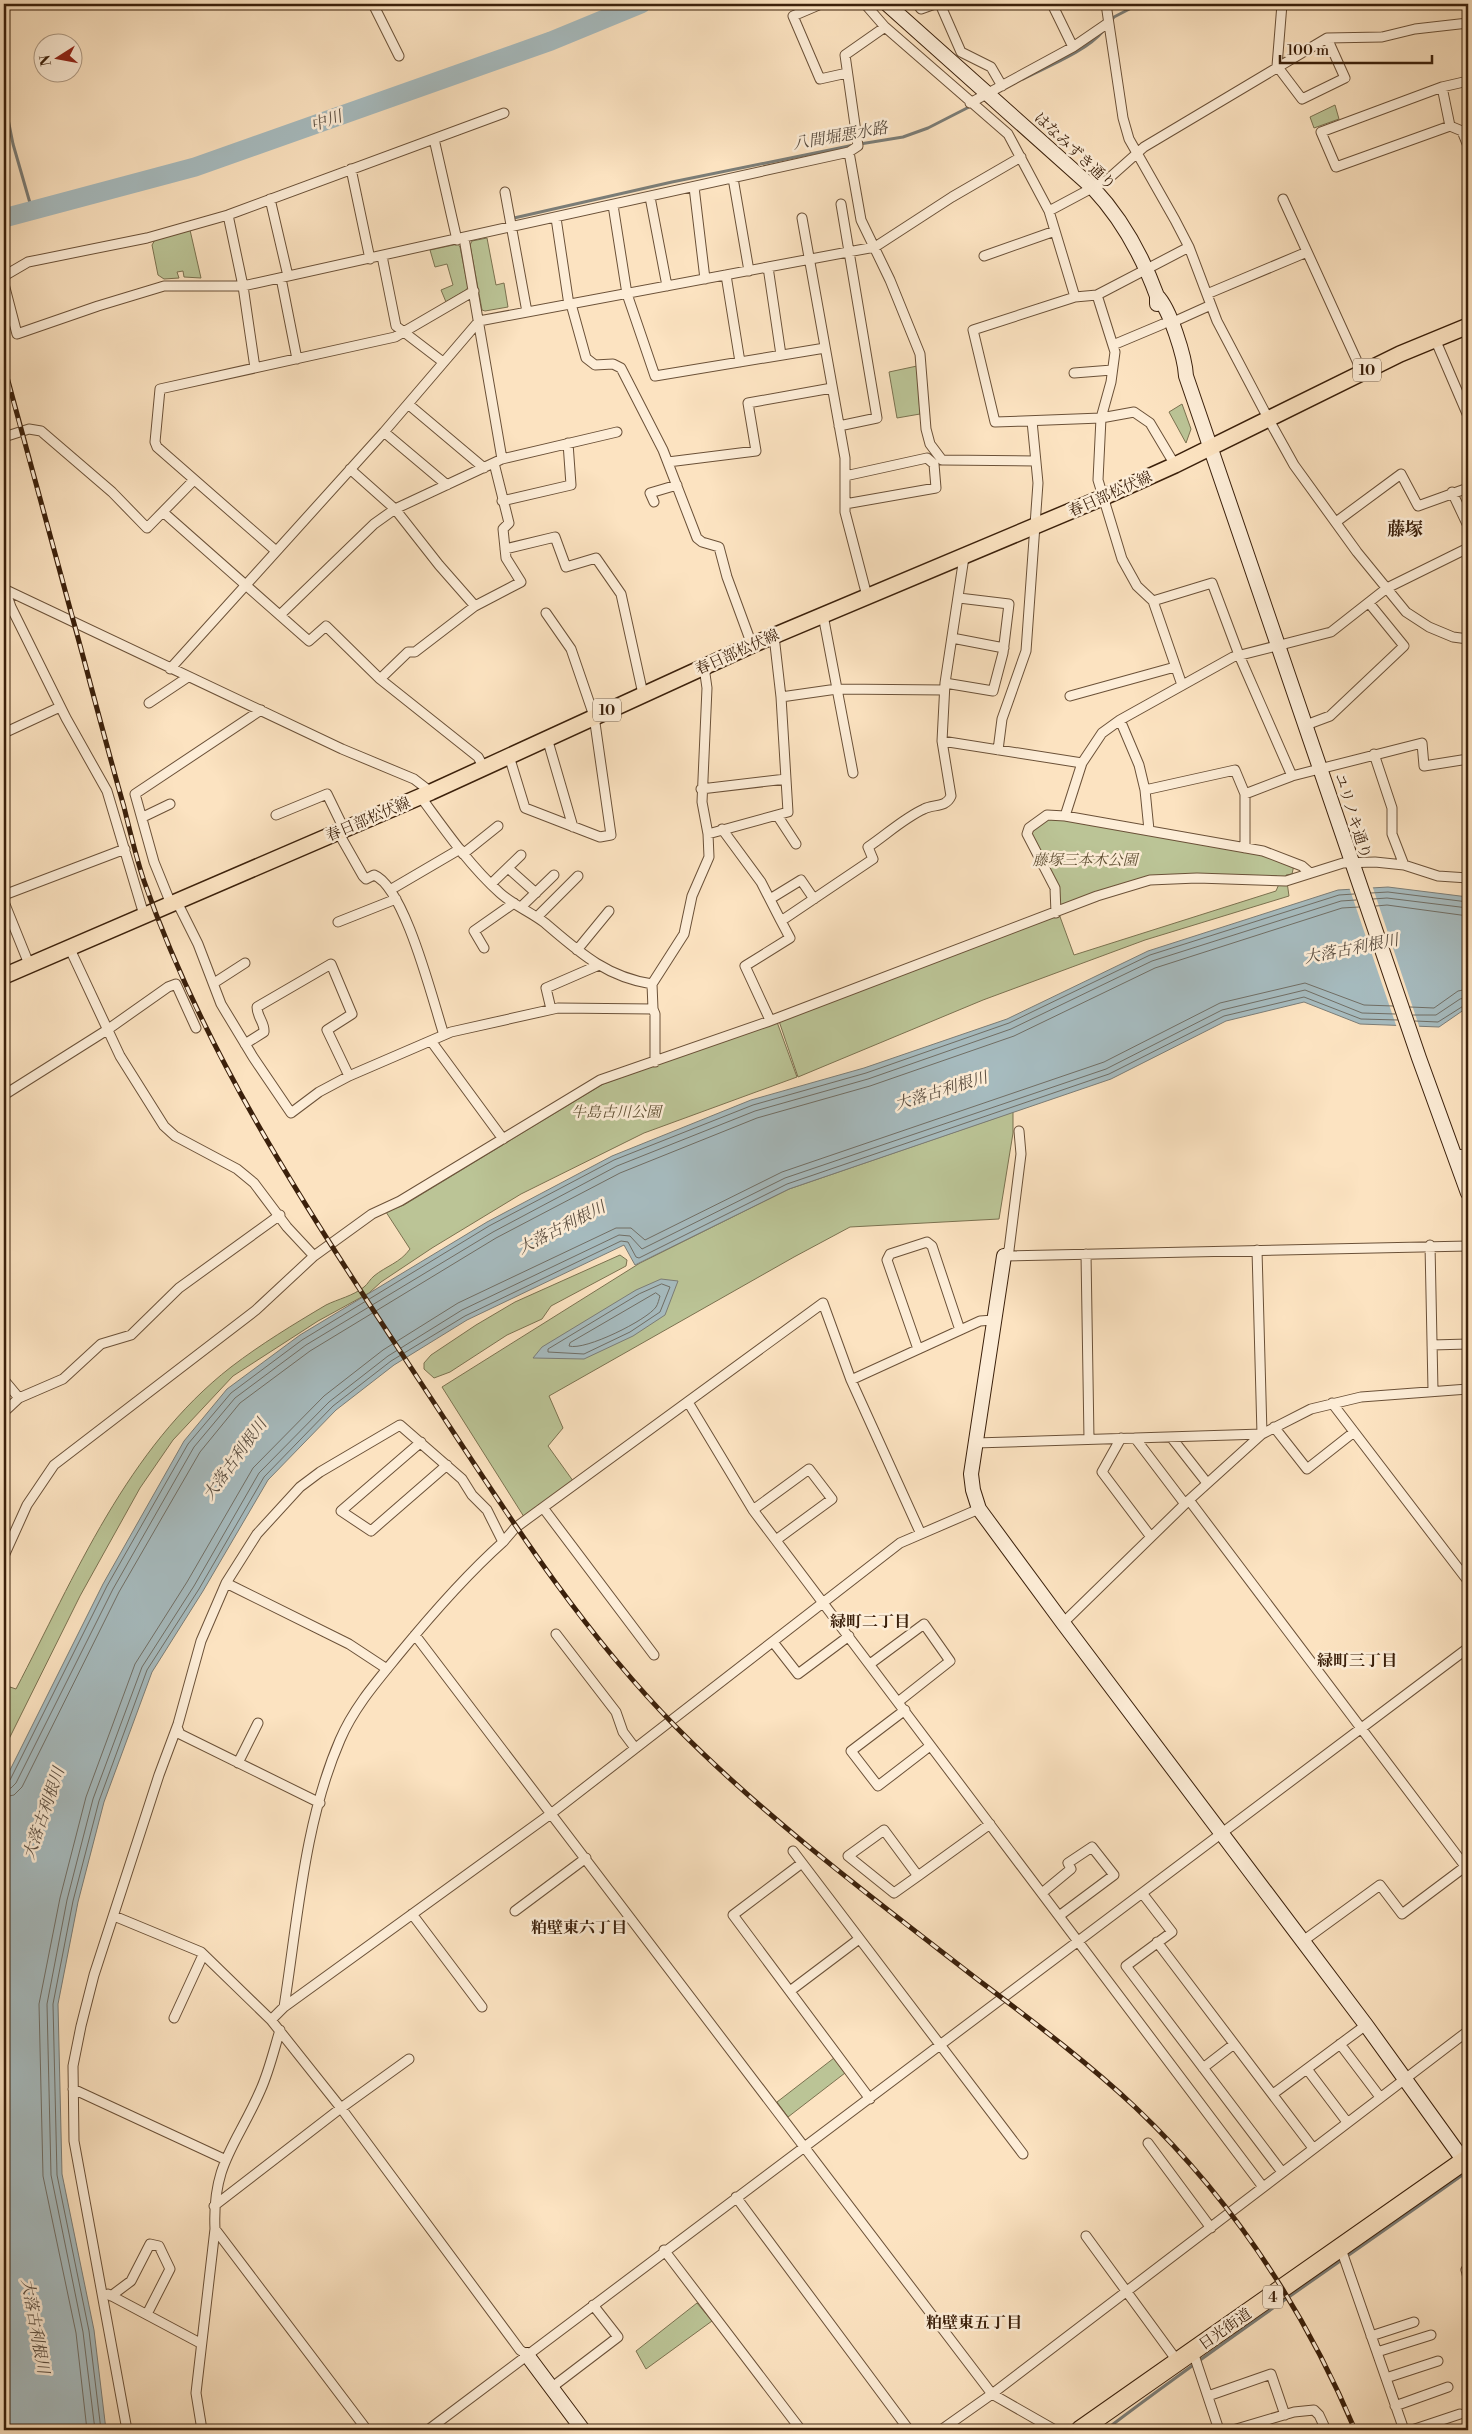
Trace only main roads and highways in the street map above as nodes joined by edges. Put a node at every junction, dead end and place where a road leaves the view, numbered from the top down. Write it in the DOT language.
graph roads {
  1 [pos="1468,326"];
  2 [pos="4,976"];
  3 [pos="1466,2160"];
  4 [pos="1080,2430"];
  1 -- 2 [label="main road, 春日部松伏線 / 10"];
  3 -- 4 [label="highway, 日光街道 / 4"];
}
